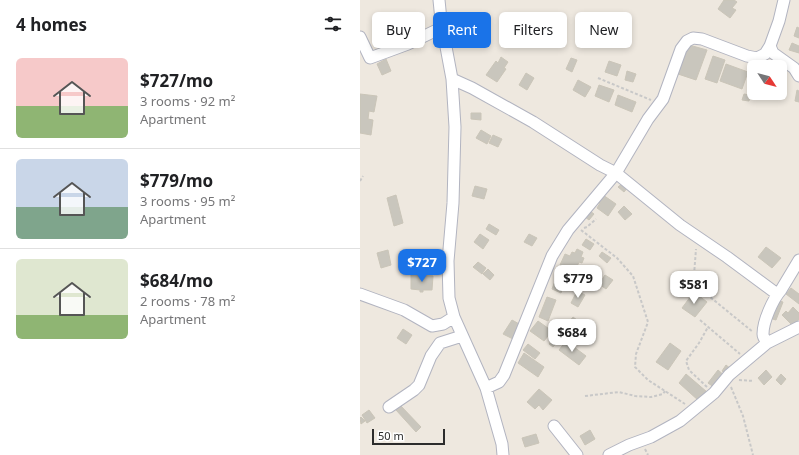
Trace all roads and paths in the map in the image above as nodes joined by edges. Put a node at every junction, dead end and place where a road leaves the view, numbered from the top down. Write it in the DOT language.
graph roads {
  1 [pos="439,0"];
  2 [pos="784,0"];
  3 [pos="441,12"];
  4 [pos="433,32"];
  5 [pos="360,37"];
  6 [pos="770,46"];
  7 [pos="447,48"];
  8 [pos="799,76"];
  9 [pos="598,78"];
  10 [pos="452,79"];
  11 [pos="660,103"];
  12 [pos="616,173"];
  13 [pos="363,176"];
  14 [pos="360,181"];
  15 [pos="596,218"];
  16 [pos="699,238"];
  17 [pos="799,260"];
  18 [pos="694,275"];
  19 [pos="699,288"];
  20 [pos="360,294"];
  21 [pos="777,294"];
  22 [pos="454,317"];
  23 [pos="700,320"];
  24 [pos="708,327"];
  25 [pos="794,330"];
  26 [pos="462,336"];
  27 [pos="799,340"];
  28 [pos="767,343"];
  29 [pos="747,360"];
  30 [pos="726,379"];
  31 [pos="486,388"];
  32 [pos="665,391"];
  33 [pos="711,395"];
  34 [pos="585,396"];
  35 [pos="388,406"];
  36 [pos="694,410"];
  37 [pos="554,426"];
  38 [pos="503,455"];
  39 [pos="577,455"];
  40 [pos="609,455"];
  41 [pos="753,455"];
  1 -- 3 [label="street"];
  2 -- 6 [label="street"];
  4 -- 5 [label="street"];
  6 -- 8 [label="street"];
  6 -- 11 [label="street"];
  7 -- 10 [label="street"];
  9 -- 11 [label="path"];
  10 -- 12 [label="street"];
  10 -- 22 [label="street"];
  11 -- 12 [label="street"];
  12 -- 16 [label="street"];
  12 -- 31 [label="street"];
  13 -- 14 [label="path"];
  15 -- 32 [label="path"];
  16 -- 18 [label="path"];
  16 -- 21 [label="street"];
  17 -- 21 [label="street"];
  19 -- 28 [label="path"];
  20 -- 22 [label="street"];
  21 -- 28 [label="street"];
  22 -- 26 [label="street"];
  23 -- 24 [label="path"];
  24 -- 29 [label="path"];
  24 -- 33 [label="path"];
  25 -- 27 [label="street"];
  25 -- 28 [label="street"];
  26 -- 31 [label="street"];
  26 -- 35 [label="street"];
  28 -- 29 [label="street"];
  29 -- 30 [label="street"];
  30 -- 33 [label="street"];
  30 -- 41 [label="path"];
  31 -- 38 [label="street"];
  32 -- 34 [label="path"];
  32 -- 36 [label="path"];
  33 -- 36 [label="street"];
  36 -- 40 [label="street"];
  37 -- 39 [label="street"];
}
